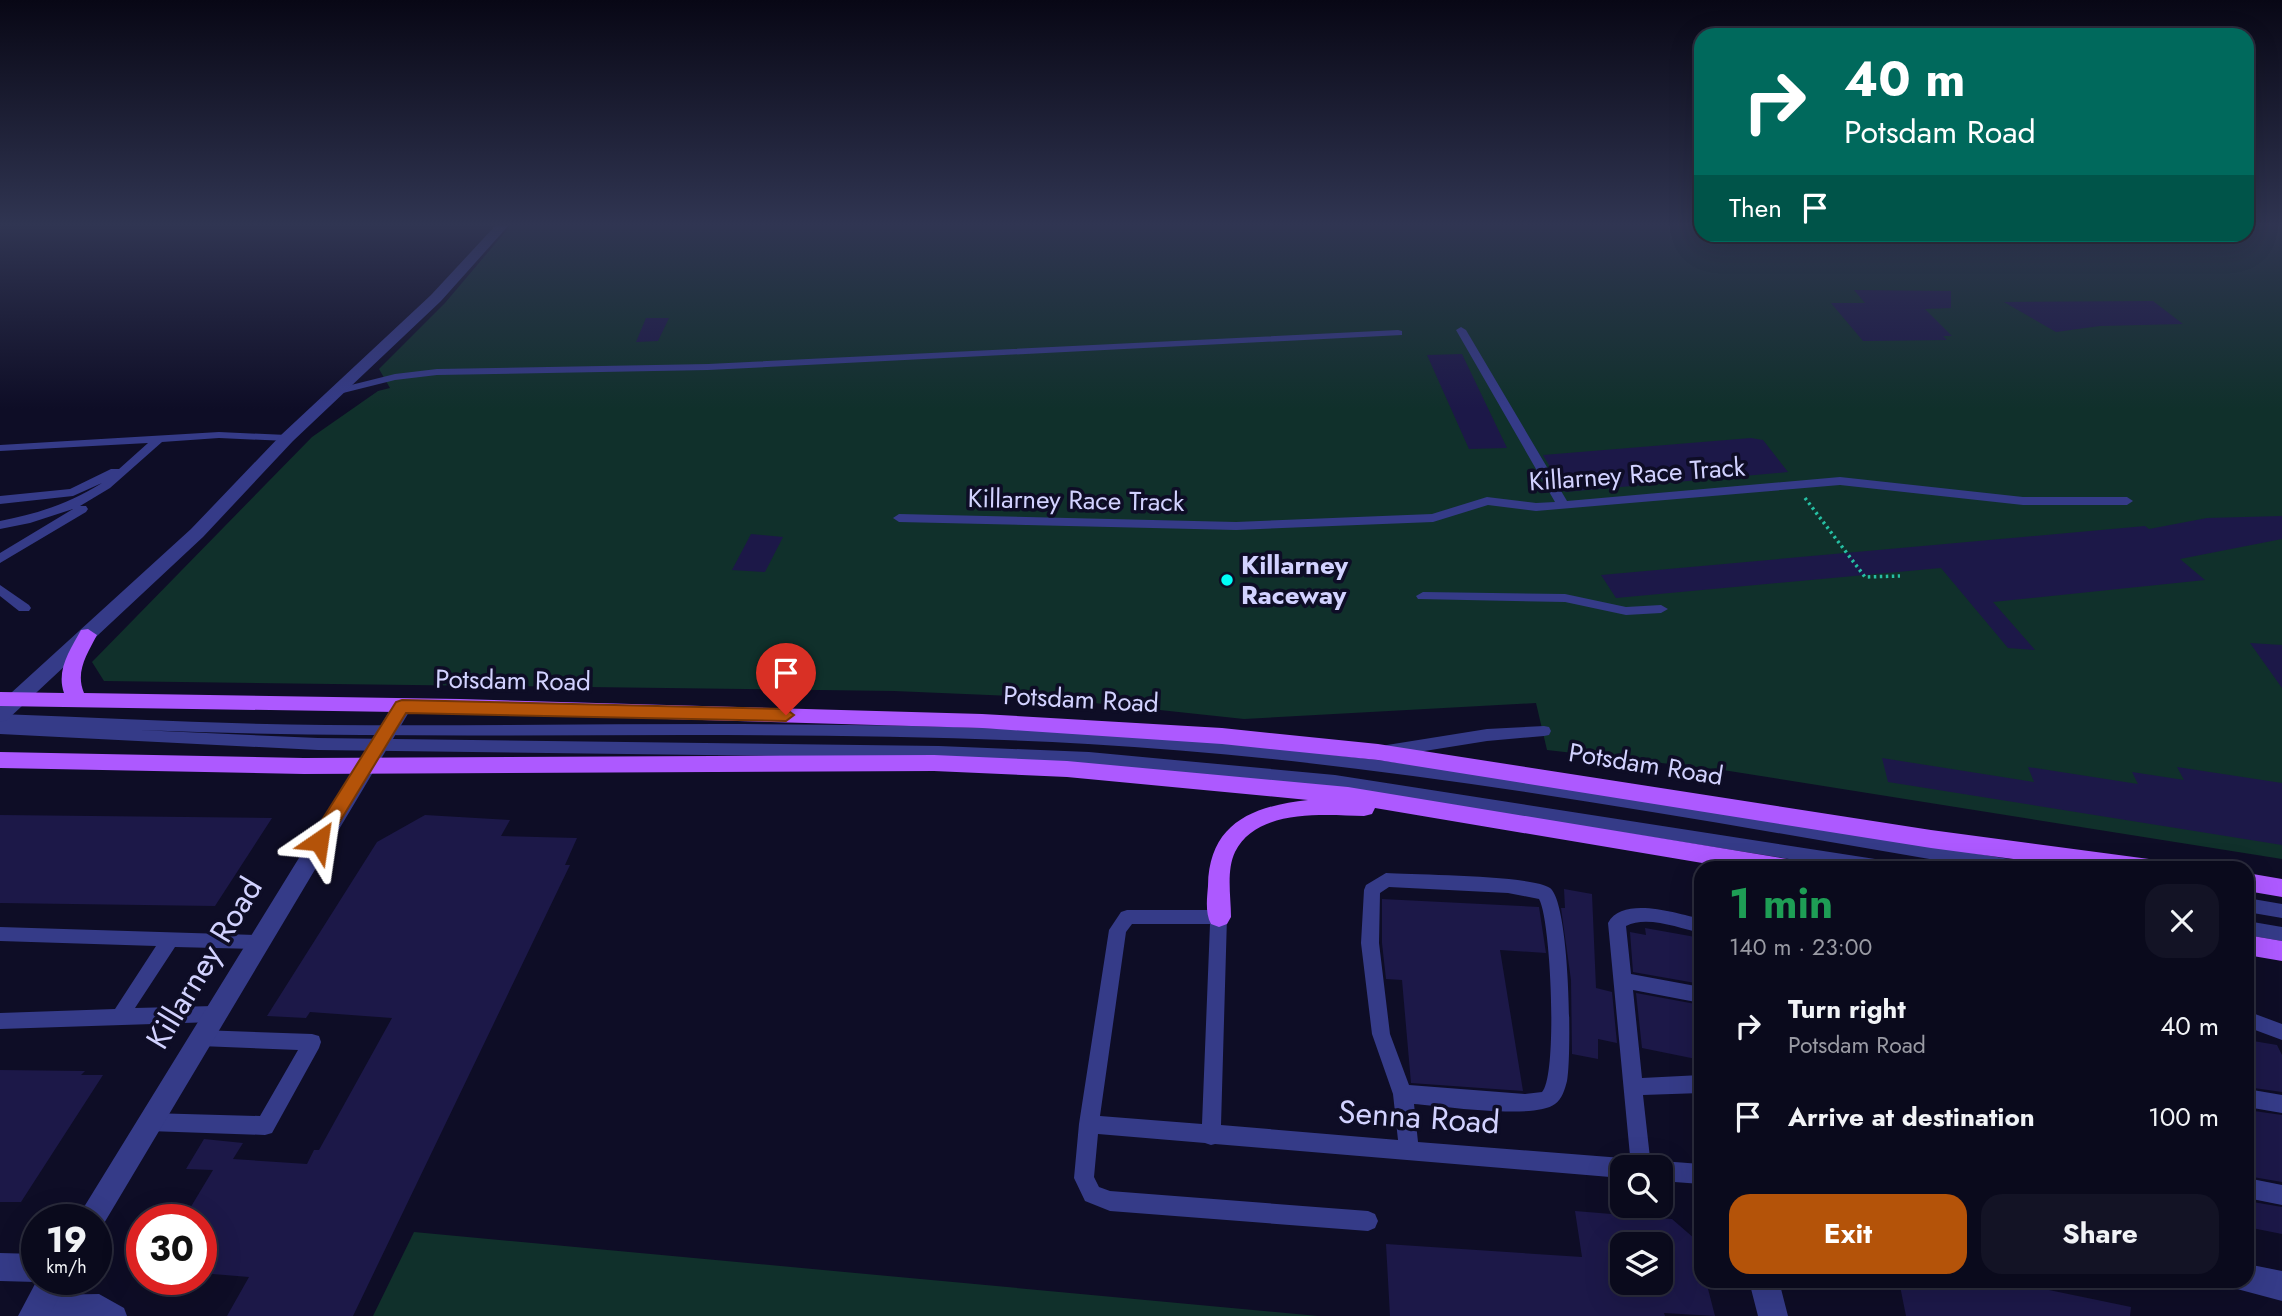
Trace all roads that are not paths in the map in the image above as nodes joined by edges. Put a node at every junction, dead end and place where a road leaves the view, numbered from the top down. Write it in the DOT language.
graph roads {
  1 [pos="447,286"];
  2 [pos="1461,330"];
  3 [pos="1398,333"];
  4 [pos="335,392"];
  5 [pos="159,438"];
  6 [pos="287,438"];
  7 [pos="0,448"];
  8 [pos="143,455"];
  9 [pos="102,491"];
  10 [pos="0,500"];
  11 [pos="2127,501"];
  12 [pos="1563,505"];
  13 [pos="900,519"];
  14 [pos="0,525"];
  15 [pos="0,559"];
  16 [pos="0,589"];
  17 [pos="1423,596"];
  18 [pos="24,608"];
  19 [pos="1661,609"];
  20 [pos="88,635"];
  21 [pos="9,699"];
  22 [pos="78,700"];
  23 [pos="402,706"];
  24 [pos="0,717"];
  25 [pos="0,729"];
  26 [pos="1544,731"];
  27 [pos="383,737"];
  28 [pos="1378,752"];
  29 [pos="0,761"];
  30 [pos="365,766"];
  31 [pos="1449,811"];
  32 [pos="1745,861"];
  33 [pos="1846,861"];
  34 [pos="1979,861"];
  35 [pos="2096,861"];
  36 [pos="2254,884"];
  37 [pos="2282,888"];
  38 [pos="2254,906"];
  39 [pos="2282,911"];
  40 [pos="1219,917"];
  41 [pos="1694,925"];
  42 [pos="2254,929"];
  43 [pos="0,934"];
  44 [pos="2282,934"];
  45 [pos="170,940"];
  46 [pos="257,942"];
  47 [pos="2254,946"];
  48 [pos="2282,951"];
  49 [pos="1621,980"];
  50 [pos="1694,994"];
  51 [pos="214,1014"];
  52 [pos="121,1015"];
  53 [pos="0,1021"];
  54 [pos="2254,1022"];
  55 [pos="2282,1032"];
  56 [pos="200,1038"];
  57 [pos="1694,1084"];
  58 [pos="1633,1087"];
  59 [pos="1403,1094"];
  60 [pos="2254,1099"];
  61 [pos="2282,1104"];
  62 [pos="149,1122"];
  63 [pos="1088,1124"];
  64 [pos="1211,1136"];
  65 [pos="1409,1151"];
  66 [pos="1640,1155"];
  67 [pos="1610,1167"];
  68 [pos="1673,1172"];
  69 [pos="1694,1173"];
  70 [pos="2254,1189"];
  71 [pos="2282,1195"];
  72 [pos="100,1204"];
  73 [pos="1368,1221"];
  74 [pos="0,1267"];
  75 [pos="21,1268"];
  76 [pos="2254,1280"];
  77 [pos="2282,1286"];
  78 [pos="1766,1288"];
  79 [pos="45,1295"];
  80 [pos="36,1311"];
  81 [pos="116,1316"];
  82 [pos="1773,1316"];
  1 -- 4 [label="street"];
  2 -- 12 [label="lane"];
  3 -- 4 [label="lane"];
  4 -- 6 [label="street"];
  5 -- 6 [label="lane"];
  5 -- 7 [label="lane"];
  5 -- 8 [label="lane"];
  6 -- 20 [label="street"];
  8 -- 9 [label="lane"];
  8 -- 10 [label="lane"];
  9 -- 14 [label="lane"];
  9 -- 15 [label="lane"];
  11 -- 12 [label="lane, Killarney Race Track"];
  12 -- 13 [label="lane, Killarney Race Track"];
  16 -- 18 [label="lane"];
  17 -- 19 [label="lane"];
  20 -- 21 [label="street"];
  20 -- 22 [label="main road"];
  21 -- 22 [label="main road, Potsdam Road"];
  21 -- 24 [label="street"];
  22 -- 23 [label="main road, Potsdam Road"];
  23 -- 27 [label="street, Killarney Road"];
  23 -- 28 [label="main road, Potsdam Road"];
  24 -- 27 [label="lane"];
  25 -- 27 [label="lane"];
  26 -- 28 [label="lane"];
  27 -- 30 [label="street, Killarney Road"];
  27 -- 33 [label="lane"];
  27 -- 34 [label="lane"];
  28 -- 35 [label="main road, Potsdam Road"];
  29 -- 30 [label="main road"];
  30 -- 31 [label="main road"];
  30 -- 46 [label="street, Killarney Road"];
  31 -- 32 [label="main road"];
  31 -- 40 [label="main road"];
  36 -- 37 [label="main road"];
  38 -- 39 [label="lane"];
  40 -- 63 [label="lane"];
  40 -- 64 [label="lane"];
  41 -- 49 [label="lane"];
  42 -- 44 [label="lane"];
  43 -- 45 [label="lane"];
  45 -- 46 [label="lane"];
  45 -- 52 [label="lane"];
  46 -- 51 [label="street, Killarney Road"];
  47 -- 48 [label="main road"];
  49 -- 50 [label="lane"];
  49 -- 58 [label="lane"];
  51 -- 52 [label="lane"];
  51 -- 56 [label="street, Killarney Road"];
  52 -- 53 [label="lane"];
  54 -- 55 [label="lane"];
  56 -- 62 [label="street, Killarney Road"];
  56 -- 62 [label="lane"];
  57 -- 58 [label="lane"];
  58 -- 66 [label="lane"];
  59 -- 59 [label="lane"];
  59 -- 65 [label="lane"];
  60 -- 61 [label="lane"];
  62 -- 72 [label="street, Killarney Road"];
  63 -- 64 [label="lane, Senna Road"];
  63 -- 73 [label="lane"];
  64 -- 65 [label="lane, Senna Road"];
  65 -- 67 [label="lane, Senna Road"];
  68 -- 69 [label="lane"];
  70 -- 71 [label="lane"];
  74 -- 75 [label="street"];
  76 -- 77 [label="street"];
  78 -- 82 [label="street"];
  79 -- 80 [label="street"];
  80 -- 81 [label="lane"];
}
